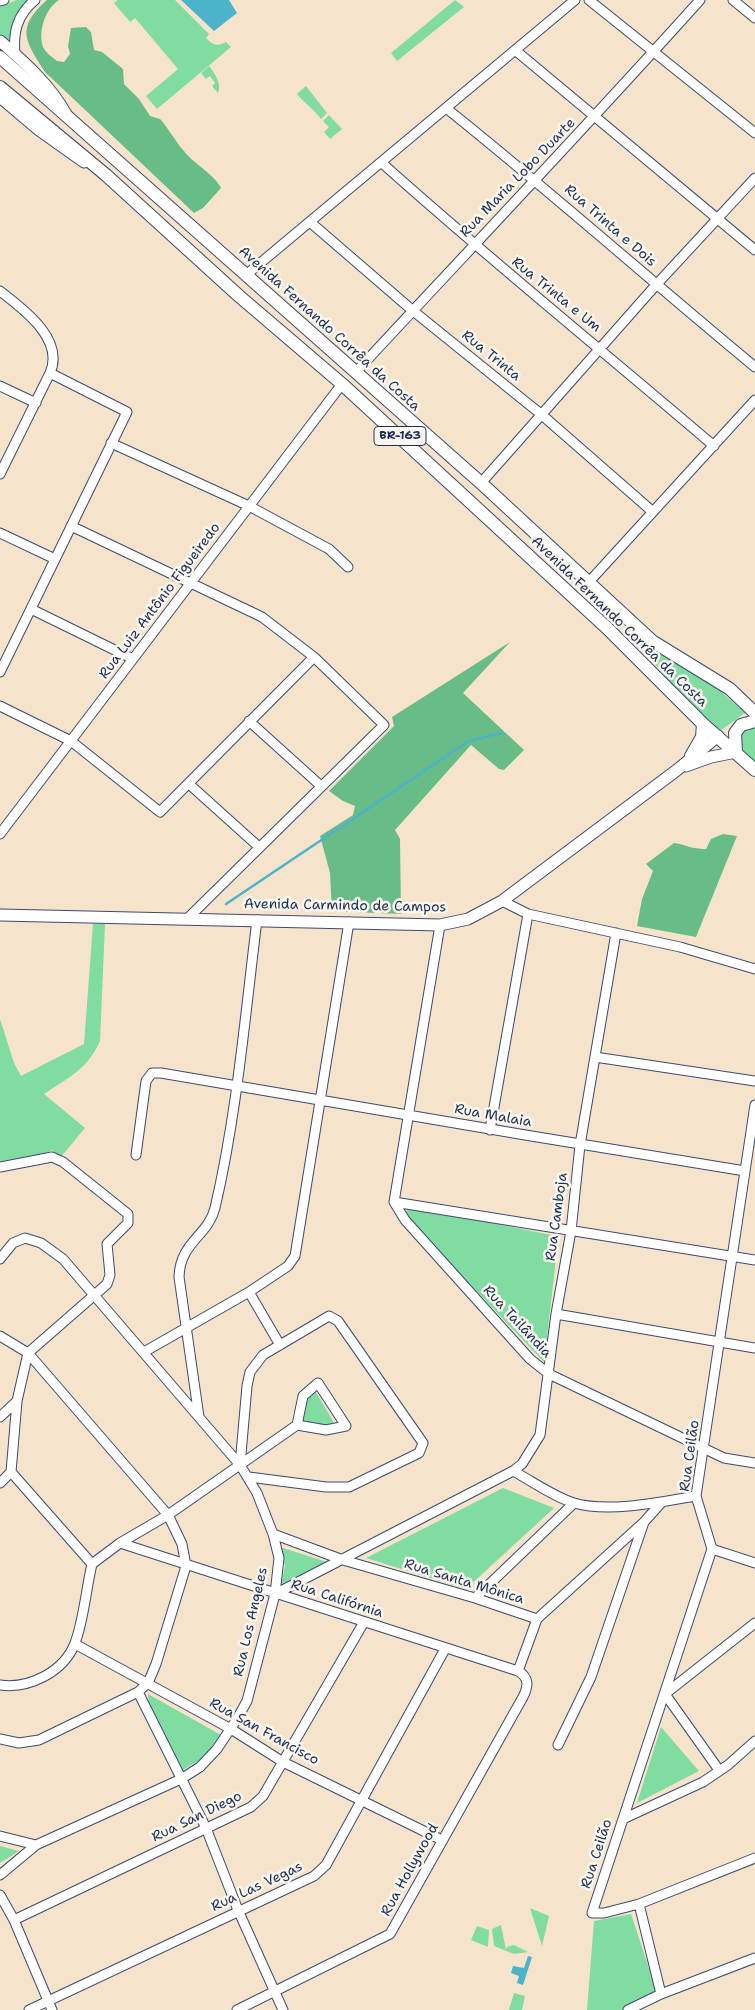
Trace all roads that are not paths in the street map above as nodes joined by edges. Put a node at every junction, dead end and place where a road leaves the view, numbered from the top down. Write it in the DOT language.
graph roads {
  1 [pos="4,0"];
  2 [pos="35,0"];
  3 [pos="575,0"];
  4 [pos="589,0"];
  5 [pos="700,0"];
  6 [pos="733,0"];
  7 [pos="0,1"];
  8 [pos="755,18"];
  9 [pos="0,41"];
  10 [pos="515,50"];
  11 [pos="654,52"];
  12 [pos="15,54"];
  13 [pos="0,57"];
  14 [pos="0,87"];
  15 [pos="0,97"];
  16 [pos="446,108"];
  17 [pos="595,116"];
  18 [pos="68,118"];
  19 [pos="755,133"];
  20 [pos="382,163"];
  21 [pos="106,175"];
  22 [pos="755,178"];
  23 [pos="536,180"];
  24 [pos="718,218"];
  25 [pos="310,222"];
  26 [pos="474,246"];
  27 [pos="755,250"];
  28 [pos="194,254"];
  29 [pos="246,274"];
  30 [pos="656,285"];
  31 [pos="0,291"];
  32 [pos="412,310"];
  33 [pos="600,348"];
  34 [pos="755,367"];
  35 [pos="50,373"];
  36 [pos="355,373"];
  37 [pos="342,384"];
  38 [pos="0,386"];
  39 [pos="755,400"];
  40 [pos="36,402"];
  41 [pos="542,414"];
  42 [pos="111,443"];
  43 [pos="714,446"];
  44 [pos="0,474"];
  45 [pos="481,483"];
  46 [pos="249,506"];
  47 [pos="653,512"];
  48 [pos="71,526"];
  49 [pos="0,533"];
  50 [pos="55,559"];
  51 [pos="348,567"];
  52 [pos="191,582"];
  53 [pos="588,583"];
  54 [pos="31,608"];
  55 [pos="314,657"];
  56 [pos="133,659"];
  57 [pos="0,672"];
  58 [pos="0,706"];
  59 [pos="755,713"];
  60 [pos="249,721"];
  61 [pos="755,721"];
  62 [pos="703,724"];
  63 [pos="742,725"];
  64 [pos="718,736"];
  65 [pos="71,741"];
  66 [pos="736,752"];
  67 [pos="691,756"];
  68 [pos="677,770"];
  69 [pos="755,770"];
  70 [pos="189,784"];
  71 [pos="321,786"];
  72 [pos="0,834"];
  73 [pos="259,847"];
  74 [pos="502,901"];
  75 [pos="528,914"];
  76 [pos="0,915"];
  77 [pos="188,918"];
  78 [pos="257,920"];
  79 [pos="349,922"];
  80 [pos="440,925"];
  81 [pos="616,933"];
  82 [pos="755,969"];
  83 [pos="595,1057"];
  84 [pos="755,1081"];
  85 [pos="236,1086"];
  86 [pos="322,1099"];
  87 [pos="755,1104"];
  88 [pos="409,1114"];
  89 [pos="490,1130"];
  90 [pos="580,1145"];
  91 [pos="136,1155"];
  92 [pos="0,1167"];
  93 [pos="744,1171"];
  94 [pos="394,1202"];
  95 [pos="571,1231"];
  96 [pos="732,1255"];
  97 [pos="0,1259"];
  98 [pos="755,1260"];
  99 [pos="249,1292"];
  100 [pos="95,1297"];
  101 [pos="556,1314"];
  102 [pos="187,1328"];
  103 [pos="0,1336"];
  104 [pos="720,1343"];
  105 [pos="280,1345"];
  106 [pos="755,1348"];
  107 [pos="144,1352"];
  108 [pos="28,1353"];
  109 [pos="549,1374"];
  110 [pos="17,1401"];
  111 [pos="0,1417"];
  112 [pos="199,1418"];
  113 [pos="297,1425"];
  114 [pos="704,1449"];
  115 [pos="755,1463"];
  116 [pos="240,1465"];
  117 [pos="513,1471"];
  118 [pos="12,1472"];
  119 [pos="249,1478"];
  120 [pos="0,1483"];
  121 [pos="696,1496"];
  122 [pos="662,1502"];
  123 [pos="574,1503"];
  124 [pos="168,1515"];
  125 [pos="644,1522"];
  126 [pos="273,1534"];
  127 [pos="120,1543"];
  128 [pos="712,1549"];
  129 [pos="342,1560"];
  130 [pos="755,1563"];
  131 [pos="92,1564"];
  132 [pos="186,1566"];
  133 [pos="275,1594"];
  134 [pos="475,1598"];
  135 [pos="536,1619"];
  136 [pos="364,1622"];
  137 [pos="755,1623"];
  138 [pos="75,1644"];
  139 [pos="445,1649"];
  140 [pos="518,1671"];
  141 [pos="148,1683"];
  142 [pos="0,1685"];
  143 [pos="138,1692"];
  144 [pos="665,1694"];
  145 [pos="231,1729"];
  146 [pos="0,1740"];
  147 [pos="755,1742"];
  148 [pos="558,1745"];
  149 [pos="283,1762"];
  150 [pos="719,1770"];
  151 [pos="181,1779"];
  152 [pos="364,1800"];
  153 [pos="623,1819"];
  154 [pos="206,1828"];
  155 [pos="0,1836"];
  156 [pos="442,1840"];
  157 [pos="36,1845"];
  158 [pos="755,1858"];
  159 [pos="0,1874"];
  160 [pos="0,1895"];
  161 [pos="639,1904"];
  162 [pos="238,1910"];
  163 [pos="14,1920"];
  164 [pos="755,1958"];
  165 [pos="275,1992"];
  166 [pos="661,1994"];
  167 [pos="47,2000"];
  168 [pos="29,2010"];
  169 [pos="52,2010"];
  170 [pos="237,2010"];
  171 [pos="283,2010"];
  172 [pos="628,2010"];
  1 -- 7 [label="street"];
  2 -- 12 [label="street"];
  3 -- 10 [label="street"];
  4 -- 11 [label="street"];
  5 -- 11 [label="street, Rua Maria Lobo Duarte"];
  6 -- 8 [label="street"];
  9 -- 12 [label="main road, Avenida Fernando Corrêa da Costa"];
  10 -- 16 [label="street"];
  10 -- 17 [label="street"];
  11 -- 17 [label="street, Rua Maria Lobo Duarte"];
  11 -- 19 [label="street"];
  12 -- 18 [label="main road, Avenida Fernando Corrêa da Costa"];
  13 -- 18 [label="highway, Avenida Fernando Corrêa da Costa / BR-163"];
  14 -- 21 [label="highway, Avenida Fernando Corrêa da Costa / BR-163"];
  15 -- 21 [label="main road, Avenida Fernando Corrêa da Costa"];
  16 -- 20 [label="street"];
  16 -- 23 [label="street, Rua Trinta e Dois"];
  17 -- 23 [label="street, Rua Maria Lobo Duarte"];
  17 -- 24 [label="street"];
  18 -- 29 [label="highway, Avenida Fernando Corrêa da Costa / BR-163"];
  20 -- 25 [label="street"];
  20 -- 26 [label="street, Rua Trinta e Um"];
  21 -- 28 [label="highway, Avenida Fernando Corrêa da Costa / BR-163"];
  22 -- 24 [label="street"];
  23 -- 26 [label="street, Rua Maria Lobo Duarte"];
  23 -- 30 [label="street, Rua Trinta e Dois"];
  24 -- 27 [label="street"];
  24 -- 30 [label="street"];
  25 -- 29 [label="street"];
  25 -- 32 [label="street, Rua Trinta"];
  26 -- 32 [label="street, Rua Maria Lobo Duarte"];
  26 -- 33 [label="street, Rua Trinta e Um"];
  28 -- 29 [label="highway"];
  28 -- 37 [label="highway, Avenida Fernando Corrêa da Costa / BR-163"];
  29 -- 36 [label="highway, Avenida Fernando Corrêa da Costa / BR-163"];
  30 -- 33 [label="street"];
  30 -- 34 [label="street, Rua Trinta e Dois"];
  31 -- 35 [label="street"];
  32 -- 36 [label="street, Rua Maria Lobo Duarte"];
  32 -- 41 [label="street, Rua Trinta"];
  33 -- 41 [label="street"];
  33 -- 43 [label="street, Rua Trinta e Um"];
  35 -- 40 [label="street"];
  35 -- 42 [label="street"];
  36 -- 45 [label="highway, Avenida Fernando Corrêa da Costa / BR-163"];
  37 -- 46 [label="street, Rua Luiz Antônio Figueiredo"];
  37 -- 62 [label="highway, Avenida Fernando Corrêa da Costa / BR-163"];
  38 -- 40 [label="street"];
  39 -- 43 [label="street"];
  40 -- 44 [label="street"];
  41 -- 45 [label="street"];
  41 -- 47 [label="street, Rua Trinta"];
  42 -- 46 [label="street"];
  42 -- 48 [label="street"];
  43 -- 47 [label="street"];
  45 -- 53 [label="highway, Avenida Fernando Corrêa da Costa / BR-163"];
  46 -- 51 [label="street"];
  46 -- 52 [label="street, Rua Luiz Antônio Figueiredo"];
  47 -- 53 [label="street"];
  48 -- 50 [label="street"];
  48 -- 52 [label="street"];
  49 -- 50 [label="street"];
  50 -- 54 [label="street"];
  52 -- 55 [label="street"];
  52 -- 56 [label="street, Rua Luiz Antônio Figueiredo"];
  53 -- 59 [label="highway, Avenida Fernando Corrêa da Costa / BR-163"];
  54 -- 56 [label="street"];
  54 -- 57 [label="street"];
  55 -- 60 [label="street"];
  55 -- 71 [label="street"];
  56 -- 65 [label="street, Rua Luiz Antônio Figueiredo"];
  58 -- 65 [label="street"];
  60 -- 70 [label="street"];
  60 -- 71 [label="street"];
  61 -- 63 [label="highway"];
  62 -- 64 [label="highway, Avenida Fernando Corrêa da Costa / BR-163"];
  62 -- 67 [label="highway"];
  63 -- 64 [label="highway"];
  63 -- 66 [label="highway"];
  64 -- 66 [label="highway, Avenida Fernando Corrêa da Costa / BR-163"];
  64 -- 67 [label="main road, Avenida Carmindo de Campos"];
  65 -- 70 [label="street"];
  65 -- 72 [label="street, Rua Luiz Antônio Figueiredo"];
  66 -- 68 [label="main road"];
  66 -- 69 [label="highway, Avenida Fernando Corrêa da Costa / BR-163"];
  67 -- 68 [label="main road, Avenida Carmindo de Campos"];
  68 -- 74 [label="main road, Avenida Carmindo de Campos"];
  70 -- 73 [label="street"];
  71 -- 73 [label="street"];
  73 -- 77 [label="street"];
  74 -- 75 [label="street"];
  74 -- 80 [label="main road, Avenida Carmindo de Campos"];
  75 -- 81 [label="street"];
  75 -- 89 [label="street"];
  76 -- 77 [label="main road, Avenida Carmindo de Campos"];
  77 -- 78 [label="main road, Avenida Carmindo de Campos"];
  78 -- 79 [label="main road, Avenida Carmindo de Campos"];
  78 -- 85 [label="street"];
  79 -- 80 [label="main road, Avenida Carmindo de Campos"];
  79 -- 86 [label="street"];
  80 -- 88 [label="street"];
  81 -- 82 [label="street"];
  81 -- 83 [label="street, Rua Camboja"];
  83 -- 84 [label="street"];
  83 -- 90 [label="street, Rua Camboja"];
  85 -- 86 [label="street, Rua Malaia"];
  85 -- 91 [label="street, Rua Malaia"];
  85 -- 102 [label="street"];
  86 -- 88 [label="street, Rua Malaia"];
  86 -- 99 [label="street"];
  87 -- 93 [label="street, Rua Ceilão"];
  88 -- 89 [label="street, Rua Malaia"];
  88 -- 94 [label="street"];
  89 -- 90 [label="street, Rua Malaia"];
  90 -- 93 [label="street, Rua Malaia"];
  90 -- 95 [label="street, Rua Camboja"];
  92 -- 100 [label="street"];
  93 -- 96 [label="street, Rua Ceilão"];
  94 -- 95 [label="street"];
  94 -- 109 [label="street, Rua Tailândia"];
  95 -- 96 [label="street"];
  95 -- 101 [label="street, Rua Camboja"];
  96 -- 98 [label="street"];
  96 -- 104 [label="street, Rua Ceilão"];
  97 -- 100 [label="street, Rua Los Angeles"];
  99 -- 102 [label="street"];
  99 -- 105 [label="street"];
  100 -- 107 [label="street, Rua Los Angeles"];
  100 -- 108 [label="street"];
  101 -- 104 [label="street"];
  101 -- 109 [label="street, Rua Camboja"];
  102 -- 107 [label="street"];
  102 -- 112 [label="street"];
  103 -- 108 [label="street"];
  104 -- 106 [label="street"];
  104 -- 114 [label="street, Rua Ceilão"];
  105 -- 116 [label="street"];
  105 -- 119 [label="street"];
  107 -- 112 [label="street, Rua Los Angeles"];
  108 -- 110 [label="street"];
  108 -- 124 [label="street"];
  109 -- 114 [label="street, Rua Tailândia"];
  109 -- 117 [label="street, Rua Camboja"];
  110 -- 111 [label="street"];
  110 -- 118 [label="street"];
  112 -- 116 [label="street, Rua Los Angeles"];
  113 -- 113 [label="street"];
  113 -- 116 [label="street"];
  114 -- 115 [label="street, Rua Tailândia"];
  114 -- 121 [label="street, Rua Ceilão"];
  116 -- 119 [label="street, Rua Los Angeles"];
  116 -- 124 [label="street"];
  117 -- 123 [label="street"];
  117 -- 129 [label="street, Rua Camboja"];
  118 -- 120 [label="street"];
  118 -- 131 [label="street"];
  119 -- 126 [label="street, Rua Los Angeles"];
  121 -- 122 [label="street"];
  121 -- 128 [label="street, Rua Ceilão"];
  122 -- 123 [label="street"];
  122 -- 125 [label="street, Rua Santa Mônica"];
  123 -- 134 [label="street"];
  124 -- 127 [label="street"];
  124 -- 132 [label="street"];
  125 -- 135 [label="street, Rua Santa Mônica"];
  125 -- 148 [label="street"];
  126 -- 129 [label="street, Rua Santa Mônica"];
  126 -- 133 [label="street, Rua Los Angeles"];
  127 -- 131 [label="street"];
  127 -- 132 [label="street, Rua Califórnia"];
  128 -- 130 [label="street"];
  128 -- 144 [label="street, Rua Ceilão"];
  129 -- 133 [label="street, Rua Camboja"];
  129 -- 134 [label="street, Rua Santa Mônica"];
  131 -- 138 [label="street"];
  132 -- 133 [label="street, Rua Califórnia"];
  132 -- 141 [label="street"];
  133 -- 136 [label="street, Rua Califórnia"];
  133 -- 145 [label="street, Rua Los Angeles"];
  134 -- 135 [label="street, Rua Santa Mônica"];
  135 -- 140 [label="street"];
  136 -- 139 [label="street, Rua Califórnia"];
  136 -- 149 [label="street, Rua San Diego"];
  137 -- 144 [label="street"];
  138 -- 141 [label="street, Rua San Francisco"];
  138 -- 142 [label="street"];
  139 -- 140 [label="street, Rua Califórnia"];
  139 -- 152 [label="street, Rua Las Vegas"];
  140 -- 156 [label="street, Rua Hollywood"];
  141 -- 143 [label="street"];
  141 -- 145 [label="street, Rua San Francisco"];
  143 -- 146 [label="street"];
  143 -- 151 [label="street"];
  144 -- 150 [label="street"];
  144 -- 153 [label="street, Rua Ceilão"];
  145 -- 149 [label="street, Rua San Francisco"];
  145 -- 151 [label="street, Rua Los Angeles"];
  147 -- 150 [label="street"];
  149 -- 152 [label="street, Rua San Francisco"];
  149 -- 154 [label="street, Rua San Diego"];
  150 -- 153 [label="street"];
  151 -- 154 [label="street"];
  151 -- 157 [label="street, Rua Los Angeles"];
  152 -- 156 [label="street, Rua San Francisco"];
  152 -- 162 [label="street, Rua Las Vegas"];
  153 -- 161 [label="street, Rua Ceilão"];
  154 -- 162 [label="street"];
  154 -- 163 [label="street, Rua San Diego"];
  155 -- 157 [label="street"];
  156 -- 165 [label="street, Rua Hollywood"];
  157 -- 159 [label="street"];
  158 -- 161 [label="street"];
  160 -- 163 [label="street"];
  161 -- 166 [label="street"];
  162 -- 165 [label="street"];
  162 -- 167 [label="street, Rua Las Vegas"];
  163 -- 167 [label="street"];
  164 -- 166 [label="street"];
  165 -- 170 [label="street, Rua Hollywood"];
  165 -- 171 [label="street"];
  166 -- 172 [label="street"];
  167 -- 168 [label="street, Rua Las Vegas"];
  167 -- 169 [label="street"];
}
